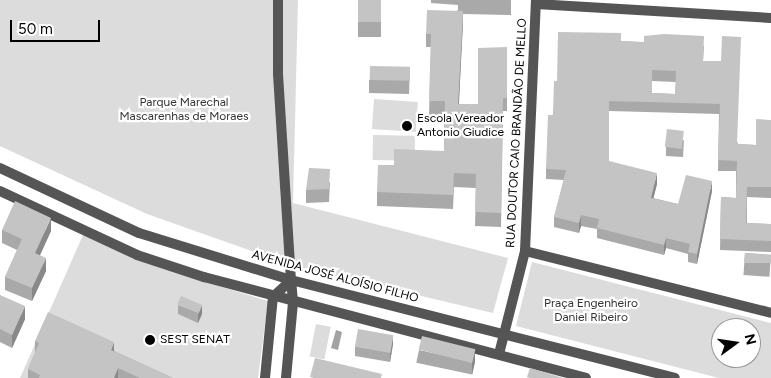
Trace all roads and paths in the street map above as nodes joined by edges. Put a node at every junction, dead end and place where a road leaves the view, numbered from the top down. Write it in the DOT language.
graph roads {
  1 [pos="278,0"];
  2 [pos="536,2"];
  3 [pos="771,18"];
  4 [pos="0,168"];
  5 [pos="0,191"];
  6 [pos="525,251"];
  7 [pos="291,280"];
  8 [pos="273,297"];
  9 [pos="293,302"];
  10 [pos="771,313"];
  11 [pos="503,333"];
  12 [pos="499,354"];
  13 [pos="265,378"];
  14 [pos="286,378"];
  15 [pos="586,378"];
  16 [pos="675,378"];
  1 -- 7 [label="street"];
  2 -- 3 [label="street"];
  2 -- 6 [label="street, RUA DOUTOR CAIO BRANDÃO DE MELLO"];
  4 -- 7 [label="street, AVENIDA JOSÉ ALOÍSIO FILHO"];
  5 -- 8 [label="street"];
  6 -- 10 [label="street"];
  6 -- 11 [label="street, RUA DOUTOR CAIO BRANDÃO DE MELLO"];
  7 -- 8 [label="street"];
  7 -- 9 [label="street"];
  7 -- 11 [label="street, AVENIDA JOSÉ ALOÍSIO FILHO"];
  8 -- 9 [label="street"];
  8 -- 13 [label="street"];
  9 -- 12 [label="street"];
  9 -- 14 [label="street"];
  11 -- 12 [label="street, RUA DOUTOR CAIO BRANDÃO DE MELLO"];
  11 -- 16 [label="street, AVENIDA JOSÉ ALOÍSIO FILHO"];
  12 -- 15 [label="street"];
}
